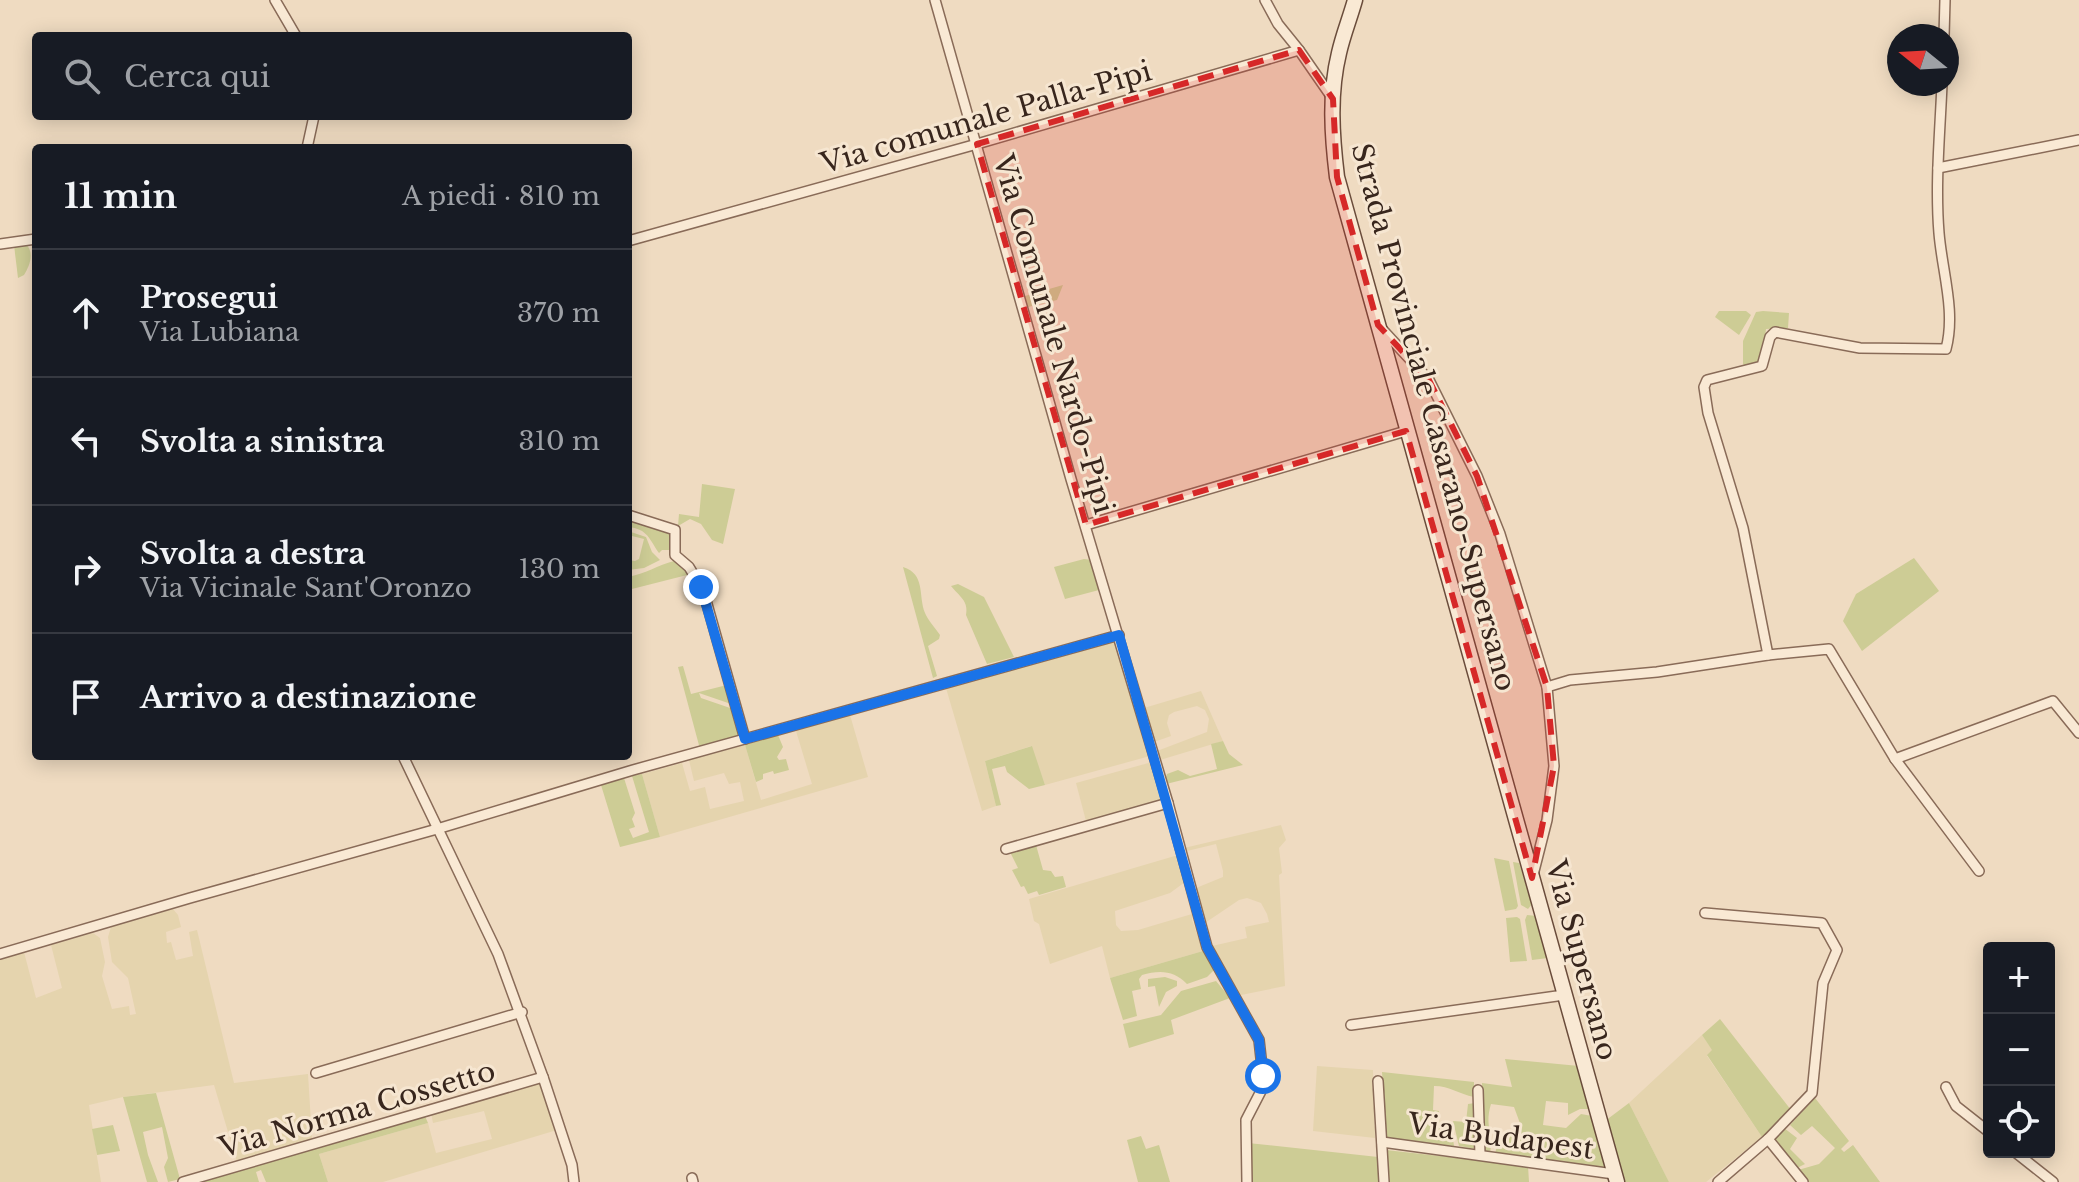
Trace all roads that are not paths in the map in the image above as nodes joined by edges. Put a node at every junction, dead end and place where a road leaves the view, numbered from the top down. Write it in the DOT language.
graph roads {
  1 [pos="275,0"];
  2 [pos="935,0"];
  3 [pos="1265,0"];
  4 [pos="1355,0"];
  5 [pos="1945,0"];
  6 [pos="1944,24"];
  7 [pos="294,32"];
  8 [pos="1299,50"];
  9 [pos="1941,96"];
  10 [pos="1333,99"];
  11 [pos="313,120"];
  12 [pos="2079,140"];
  13 [pos="308,144"];
  14 [pos="977,144"];
  15 [pos="1938,168"];
  16 [pos="32,240"];
  17 [pos="632,240"];
  18 [pos="0,244"];
  19 [pos="1378,325"];
  20 [pos="1406,431"];
  21 [pos="632,516"];
  22 [pos="1086,525"];
  23 [pos="1119,635"];
  24 [pos="1768,655"];
  25 [pos="1547,687"];
  26 [pos="2079,733"];
  27 [pos="745,739"];
  28 [pos="1497,752"];
  29 [pos="1895,759"];
  30 [pos="405,760"];
  31 [pos="1168,803"];
  32 [pos="437,829"];
  33 [pos="1006,849"];
  34 [pos="1979,871"];
  35 [pos="1532,878"];
  36 [pos="1705,913"];
  37 [pos="0,954"];
  38 [pos="1564,995"];
  39 [pos="522,1012"];
  40 [pos="1351,1025"];
  41 [pos="316,1073"];
  42 [pos="543,1077"];
  43 [pos="1378,1081"];
  44 [pos="1946,1087"];
  45 [pos="1478,1090"];
  46 [pos="1983,1127"];
  47 [pos="1768,1139"];
  48 [pos="1382,1142"];
  49 [pos="1480,1155"];
  50 [pos="2023,1158"];
  51 [pos="1616,1178"];
  52 [pos="183,1182"];
  53 [pos="574,1182"];
  54 [pos="1247,1182"];
  55 [pos="1384,1182"];
  56 [pos="1718,1182"];
  57 [pos="1803,1182"];
  58 [pos="2053,1182"];
  1 -- 7 [label="street"];
  2 -- 14 [label="street, Via Comunale Nardo-Pipi"];
  3 -- 8 [label="street"];
  4 -- 10 [label="main road, Strada Provinciale Casarano-Supersano"];
  5 -- 6 [label="street"];
  8 -- 10 [label="street"];
  8 -- 14 [label="street, Via comunale Palla-Pipi"];
  9 -- 15 [label="street"];
  10 -- 19 [label="main road, Strada Provinciale Casarano-Supersano"];
  11 -- 13 [label="street"];
  12 -- 15 [label="street"];
  14 -- 17 [label="street, Via comunale Palla-Pipi"];
  14 -- 22 [label="street, Via Comunale Nardo-Pipi"];
  15 -- 24 [label="street"];
  16 -- 18 [label="street"];
  19 -- 20 [label="main road, Strada Provinciale Casarano-Supersano"];
  19 -- 25 [label="street"];
  20 -- 22 [label="street"];
  20 -- 28 [label="main road, Strada Provinciale Casarano-Supersano"];
  21 -- 27 [label="street"];
  22 -- 23 [label="street, Via Comunale Nardo-Pipi"];
  23 -- 27 [label="street"];
  23 -- 31 [label="street, Via Comunale Nardo-Pipi"];
  24 -- 25 [label="street"];
  24 -- 29 [label="street"];
  25 -- 35 [label="street"];
  26 -- 29 [label="street"];
  27 -- 32 [label="street"];
  28 -- 35 [label="main road, Via Supersano"];
  29 -- 34 [label="street"];
  30 -- 32 [label="street"];
  31 -- 33 [label="street"];
  31 -- 54 [label="street, Via Comunale Nardo-Pipi"];
  32 -- 37 [label="street"];
  32 -- 39 [label="street"];
  35 -- 38 [label="main road, Via Supersano"];
  36 -- 47 [label="street"];
  38 -- 40 [label="street"];
  38 -- 51 [label="main road, Via Supersano"];
  39 -- 41 [label="street"];
  39 -- 42 [label="street"];
  42 -- 52 [label="street, Via Norma Cossetto"];
  42 -- 53 [label="street"];
  43 -- 48 [label="street"];
  44 -- 46 [label="street"];
  45 -- 49 [label="street"];
  47 -- 56 [label="street"];
  47 -- 57 [label="street"];
  48 -- 49 [label="street, Via Budapest"];
  48 -- 55 [label="street"];
  49 -- 51 [label="street, Via Budapest"];
  50 -- 58 [label="street"];
}
